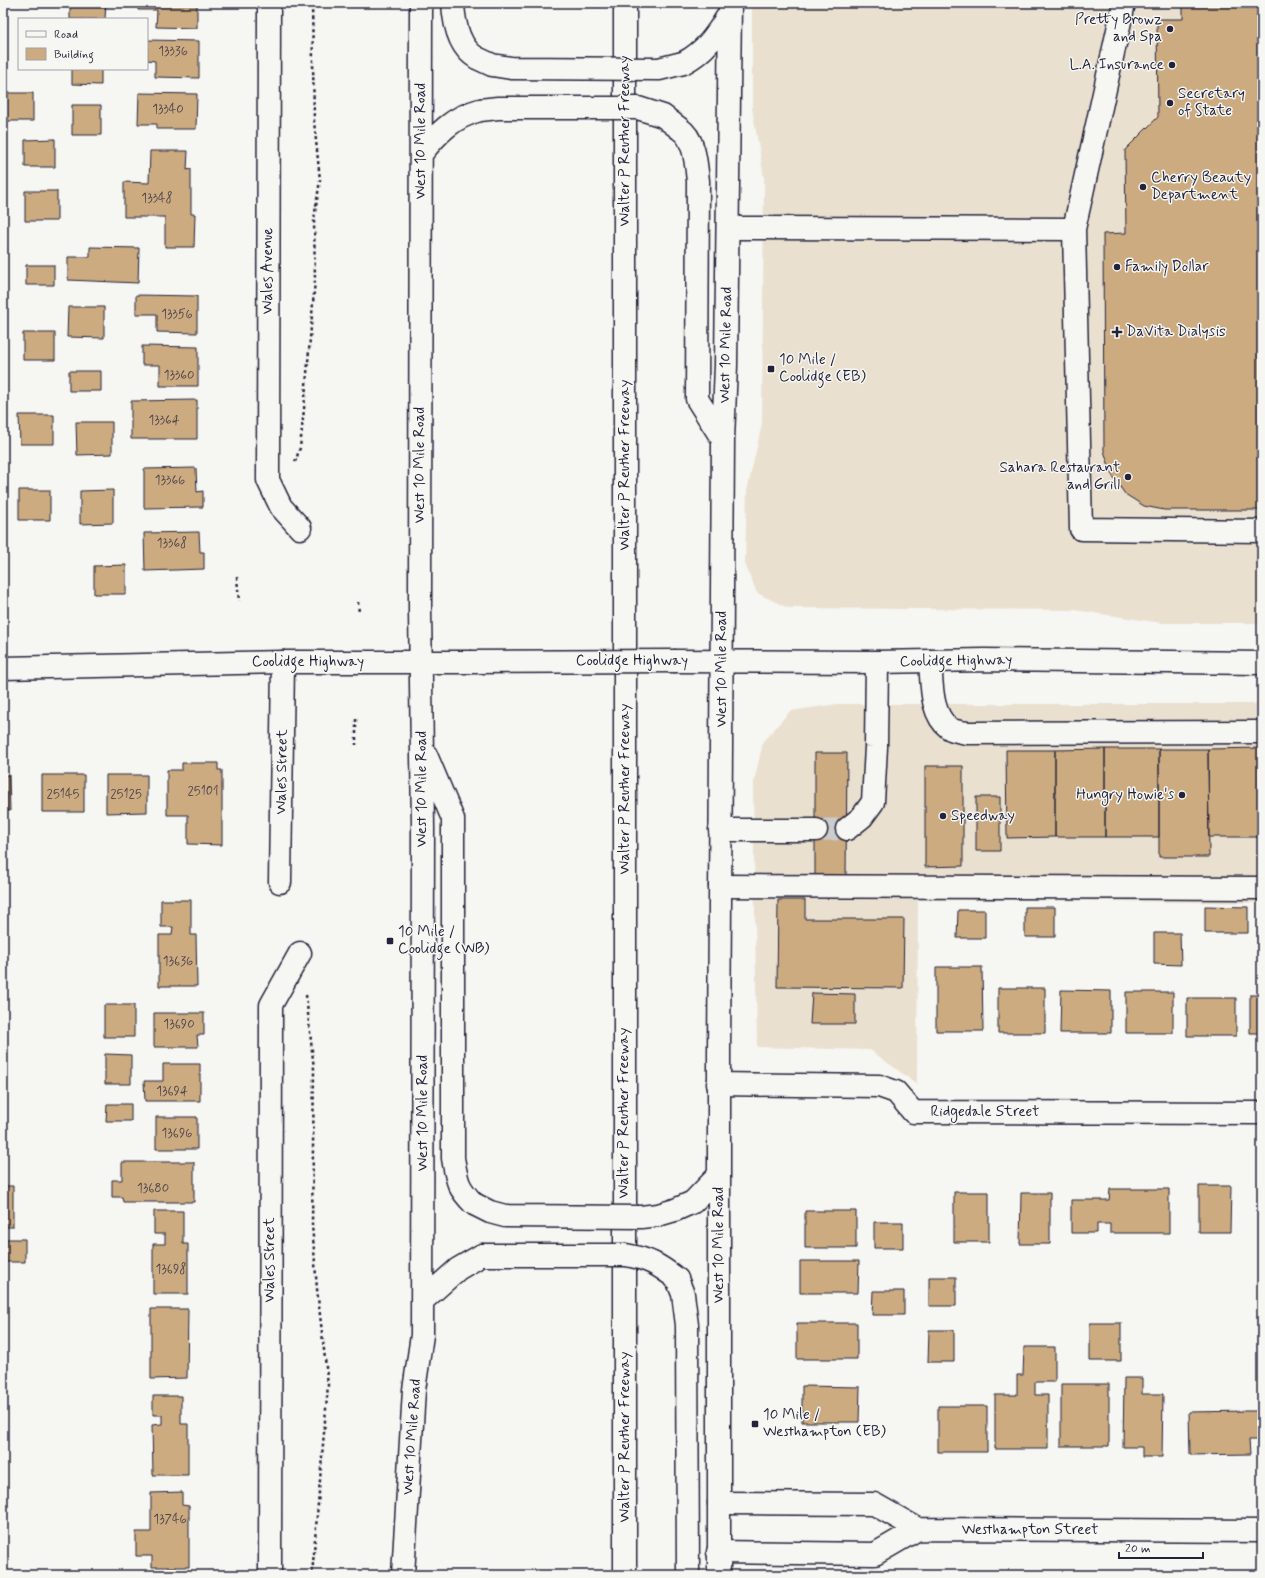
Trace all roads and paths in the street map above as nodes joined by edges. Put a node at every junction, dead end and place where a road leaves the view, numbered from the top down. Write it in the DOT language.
graph roads {
  1 [pos="269,3"];
  2 [pos="312,3"];
  3 [pos="421,3"];
  4 [pos="453,3"];
  5 [pos="625,3"];
  6 [pos="1124,3"];
  7 [pos="729,8"];
  8 [pos="420,154"];
  9 [pos="728,228"];
  10 [pos="1074,229"];
  11 [pos="723,440"];
  12 [pos="293,465"];
  13 [pos="300,528"];
  14 [pos="1262,531"];
  15 [pos="237,577"];
  16 [pos="239,601"];
  17 [pos="358,602"];
  18 [pos="358,613"];
  19 [pos="722,661"];
  20 [pos="930,661"];
  21 [pos="284,662"];
  22 [pos="421,662"];
  23 [pos="877,662"];
  24 [pos="1262,663"];
  25 [pos="3,668"];
  26 [pos="356,719"];
  27 [pos="1262,732"];
  28 [pos="356,744"];
  29 [pos="422,746"];
  30 [pos="847,829"];
  31 [pos="720,830"];
  32 [pos="816,830"];
  33 [pos="280,882"];
  34 [pos="720,886"];
  35 [pos="1262,888"];
  36 [pos="300,953"];
  37 [pos="307,1005"];
  38 [pos="718,1084"];
  39 [pos="1262,1113"];
  40 [pos="719,1175"];
  41 [pos="422,1301"];
  42 [pos="719,1504"];
  43 [pos="918,1529"];
  44 [pos="1262,1531"];
  45 [pos="718,1552"];
  46 [pos="270,1575"];
  47 [pos="312,1575"];
  48 [pos="403,1575"];
  49 [pos="625,1575"];
  50 [pos="688,1575"];
  51 [pos="718,1575"];
  1 -- 13 [label="main road, Wales Avenue"];
  2 -- 12 [label="path"];
  3 -- 8 [label="main road, West 10 Mile Road"];
  4 -- 7 [label="main road, bridge"];
  5 -- 49 [label="main road, Walter P Reuther Freeway"];
  6 -- 10 [label="main road"];
  7 -- 9 [label="main road, West 10 Mile Road"];
  8 -- 11 [label="main road, bridge"];
  8 -- 22 [label="main road, West 10 Mile Road"];
  9 -- 10 [label="main road"];
  9 -- 11 [label="main road, West 10 Mile Road"];
  10 -- 14 [label="main road"];
  11 -- 19 [label="main road, West 10 Mile Road"];
  15 -- 16 [label="path"];
  17 -- 18 [label="path"];
  19 -- 22 [label="main road, Coolidge Highway, bridge"];
  19 -- 23 [label="main road, Coolidge Highway"];
  19 -- 31 [label="main road, West 10 Mile Road"];
  20 -- 23 [label="main road, Coolidge Highway"];
  20 -- 24 [label="main road, Coolidge Highway"];
  20 -- 27 [label="main road"];
  21 -- 22 [label="main road, Coolidge Highway"];
  21 -- 25 [label="main road, Coolidge Highway"];
  21 -- 33 [label="main road, Wales Street"];
  22 -- 29 [label="main road, West 10 Mile Road"];
  23 -- 30 [label="main road"];
  26 -- 28 [label="path"];
  29 -- 40 [label="main road, bridge"];
  29 -- 41 [label="main road, West 10 Mile Road"];
  31 -- 32 [label="main road"];
  31 -- 34 [label="main road, West 10 Mile Road"];
  34 -- 35 [label="main road"];
  34 -- 38 [label="main road, West 10 Mile Road"];
  36 -- 46 [label="main road, Wales Street"];
  37 -- 47 [label="path"];
  38 -- 39 [label="main road, Ridgedale Street"];
  38 -- 40 [label="main road, West 10 Mile Road"];
  40 -- 42 [label="main road, West 10 Mile Road"];
  41 -- 48 [label="main road, West 10 Mile Road"];
  41 -- 50 [label="main road, bridge"];
  42 -- 43 [label="main road, Westhampton Street"];
  42 -- 45 [label="main road, West 10 Mile Road"];
  43 -- 44 [label="main road, Westhampton Street"];
  43 -- 45 [label="main road"];
  45 -- 51 [label="main road, West 10 Mile Road"];
}
